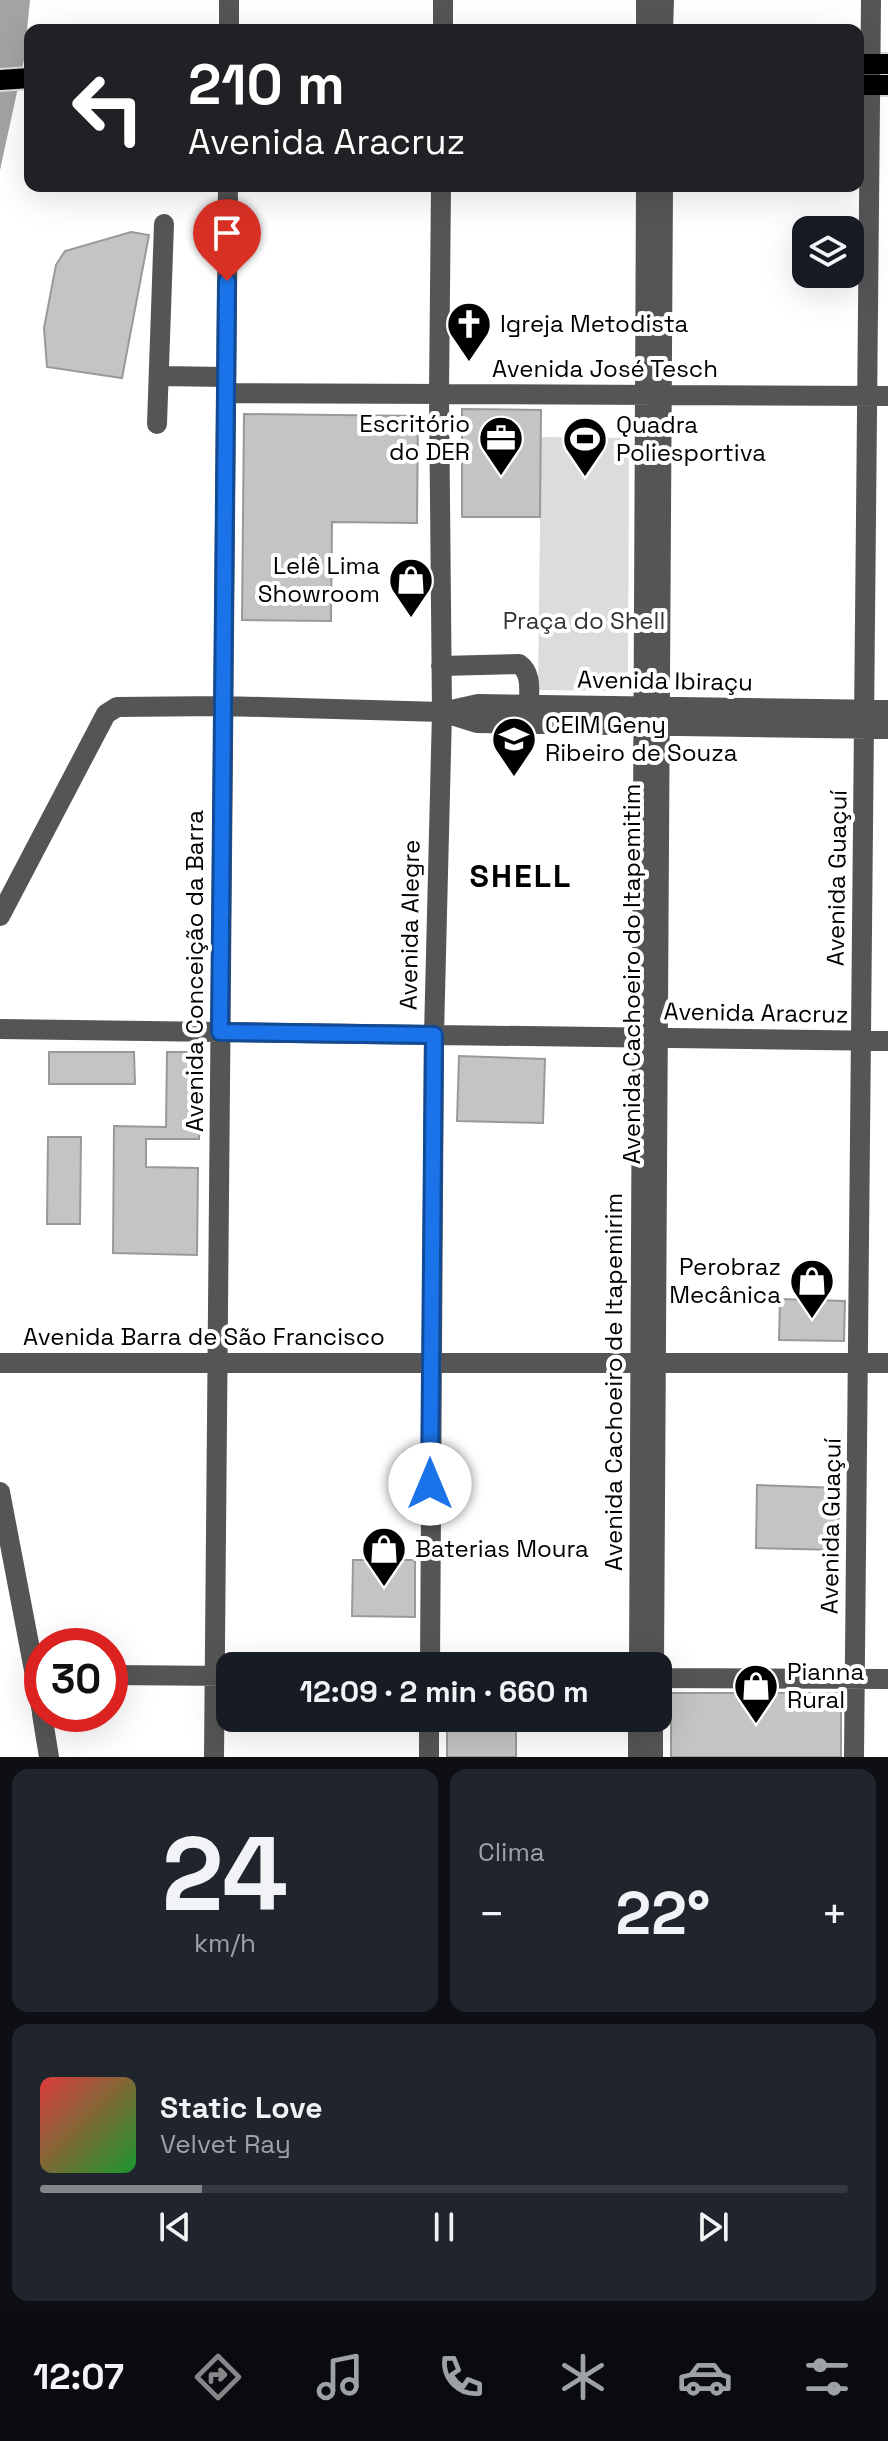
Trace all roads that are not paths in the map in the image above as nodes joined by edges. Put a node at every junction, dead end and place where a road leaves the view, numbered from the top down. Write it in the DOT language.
graph roads {
  1 [pos="229,0"];
  2 [pos="443,0"];
  3 [pos="646,0"];
  4 [pos="664,0"];
  5 [pos="871,0"];
  6 [pos="229,24"];
  7 [pos="443,24"];
  8 [pos="646,24"];
  9 [pos="663,24"];
  10 [pos="872,64"];
  11 [pos="24,78"];
  12 [pos="0,80"];
  13 [pos="872,85"];
  14 [pos="228,192"];
  15 [pos="441,192"];
  16 [pos="646,192"];
  17 [pos="663,192"];
  18 [pos="164,224"];
  19 [pos="159,376"];
  20 [pos="226,385"];
  21 [pos="439,394"];
  22 [pos="653,395"];
  23 [pos="878,396"];
  24 [pos="157,424"];
  25 [pos="441,666"];
  26 [pos="529,705"];
  27 [pos="223,706"];
  28 [pos="888,710"];
  29 [pos="442,712"];
  30 [pos="651,716"];
  31 [pos="864,719"];
  32 [pos="888,729"];
  33 [pos="0,916"];
  34 [pos="0,1029"];
  35 [pos="220,1032"];
  36 [pos="434,1035"];
  37 [pos="650,1038"];
  38 [pos="861,1041"];
  39 [pos="888,1041"];
  40 [pos="0,1363"];
  41 [pos="217,1363"];
  42 [pos="431,1363"];
  43 [pos="648,1363"];
  44 [pos="858,1363"];
  45 [pos="888,1363"];
  46 [pos="0,1492"];
  47 [pos="29,1628"];
  48 [pos="222,1652"];
  49 [pos="430,1652"];
  50 [pos="639,1652"];
  51 [pos="654,1652"];
  52 [pos="128,1675"];
  53 [pos="216,1676"];
  54 [pos="672,1678"];
  55 [pos="855,1678"];
  56 [pos="888,1679"];
  57 [pos="45,1732"];
  58 [pos="216,1732"];
  59 [pos="429,1732"];
  60 [pos="638,1732"];
  61 [pos="653,1732"];
  62 [pos="49,1757"];
  63 [pos="214,1757"];
  64 [pos="429,1757"];
  65 [pos="638,1757"];
  66 [pos="653,1757"];
  67 [pos="854,1757"];
  1 -- 6 [label="street"];
  2 -- 7 [label="street"];
  3 -- 8 [label="street"];
  4 -- 9 [label="street"];
  5 -- 10 [label="street, Avenida Guaçuí"];
  10 -- 13 [label="street, Avenida Guaçuí"];
  11 -- 12 [label="main road"];
  13 -- 23 [label="street, Avenida Guaçuí"];
  14 -- 20 [label="street, Avenida Conceição da Barra"];
  15 -- 21 [label="street, Avenida Alegre"];
  16 -- 22 [label="street, Avenida Cachoeiro de Itapemirim"];
  17 -- 22 [label="street"];
  18 -- 19 [label="street"];
  19 -- 20 [label="street, Avenida José Tesch"];
  19 -- 24 [label="street"];
  20 -- 21 [label="street, Avenida José Tesch"];
  20 -- 27 [label="street, Avenida Conceição da Barra"];
  21 -- 22 [label="street, Avenida José Tesch"];
  21 -- 25 [label="street, Avenida Alegre"];
  22 -- 23 [label="street, Avenida José Tesch"];
  22 -- 30 [label="street, Avenida Cachoeiro de Itapemirim"];
  23 -- 31 [label="street, Avenida Guaçuí"];
  25 -- 26 [label="street"];
  25 -- 29 [label="street, Avenida Alegre"];
  26 -- 29 [label="street, Avenida Ibiraçu"];
  26 -- 30 [label="street, Avenida Ibiraçu"];
  27 -- 29 [label="street, Avenida Ibiraçu"];
  27 -- 33 [label="street, Avenida Ibiraçu"];
  27 -- 35 [label="street, Avenida Conceição da Barra"];
  28 -- 31 [label="street, Avenida Ibiraçu"];
  29 -- 30 [label="street, Avenida Ibiraçu"];
  29 -- 36 [label="street, Avenida Alegre"];
  30 -- 31 [label="street, Avenida Ibiraçu"];
  30 -- 37 [label="street, Avenida Cachoeiro de Itapemirim"];
  31 -- 32 [label="street, Avenida Ibiraçu"];
  31 -- 38 [label="street, Avenida Guaçuí"];
  34 -- 35 [label="street, Avenida Aracruz"];
  35 -- 36 [label="street, Avenida Aracruz"];
  35 -- 41 [label="street, Avenida Conceição da Barra"];
  36 -- 37 [label="street, Avenida Aracruz"];
  36 -- 42 [label="street, Avenida Alegre"];
  37 -- 38 [label="street, Avenida Aracruz"];
  37 -- 43 [label="street, Avenida Cachoeiro de Itapemirim"];
  38 -- 39 [label="street, Avenida Aracruz"];
  38 -- 44 [label="street, Avenida Guaçuí"];
  40 -- 41 [label="street, Avenida Barra de São Francisco"];
  41 -- 42 [label="street, Avenida Barra de São Francisco"];
  41 -- 48 [label="street, Avenida Conceição da Barra"];
  42 -- 43 [label="street, Avenida Barra de São Francisco"];
  42 -- 49 [label="street, Avenida Alegre"];
  43 -- 44 [label="street, Avenida Barra de São Francisco"];
  43 -- 50 [label="street, Avenida Cachoeiro de Itapemirim"];
  43 -- 51 [label="street"];
  44 -- 45 [label="street, Avenida Barra de São Francisco"];
  44 -- 55 [label="street, Avenida Guaçuí"];
  46 -- 47 [label="street"];
  52 -- 53 [label="street"];
  54 -- 55 [label="street"];
  55 -- 56 [label="street"];
  55 -- 67 [label="street, Avenida Guaçuí"];
  57 -- 62 [label="street"];
  58 -- 63 [label="street, Avenida Conceição da Barra"];
  59 -- 64 [label="street"];
  60 -- 65 [label="street"];
  61 -- 66 [label="street"];
}
